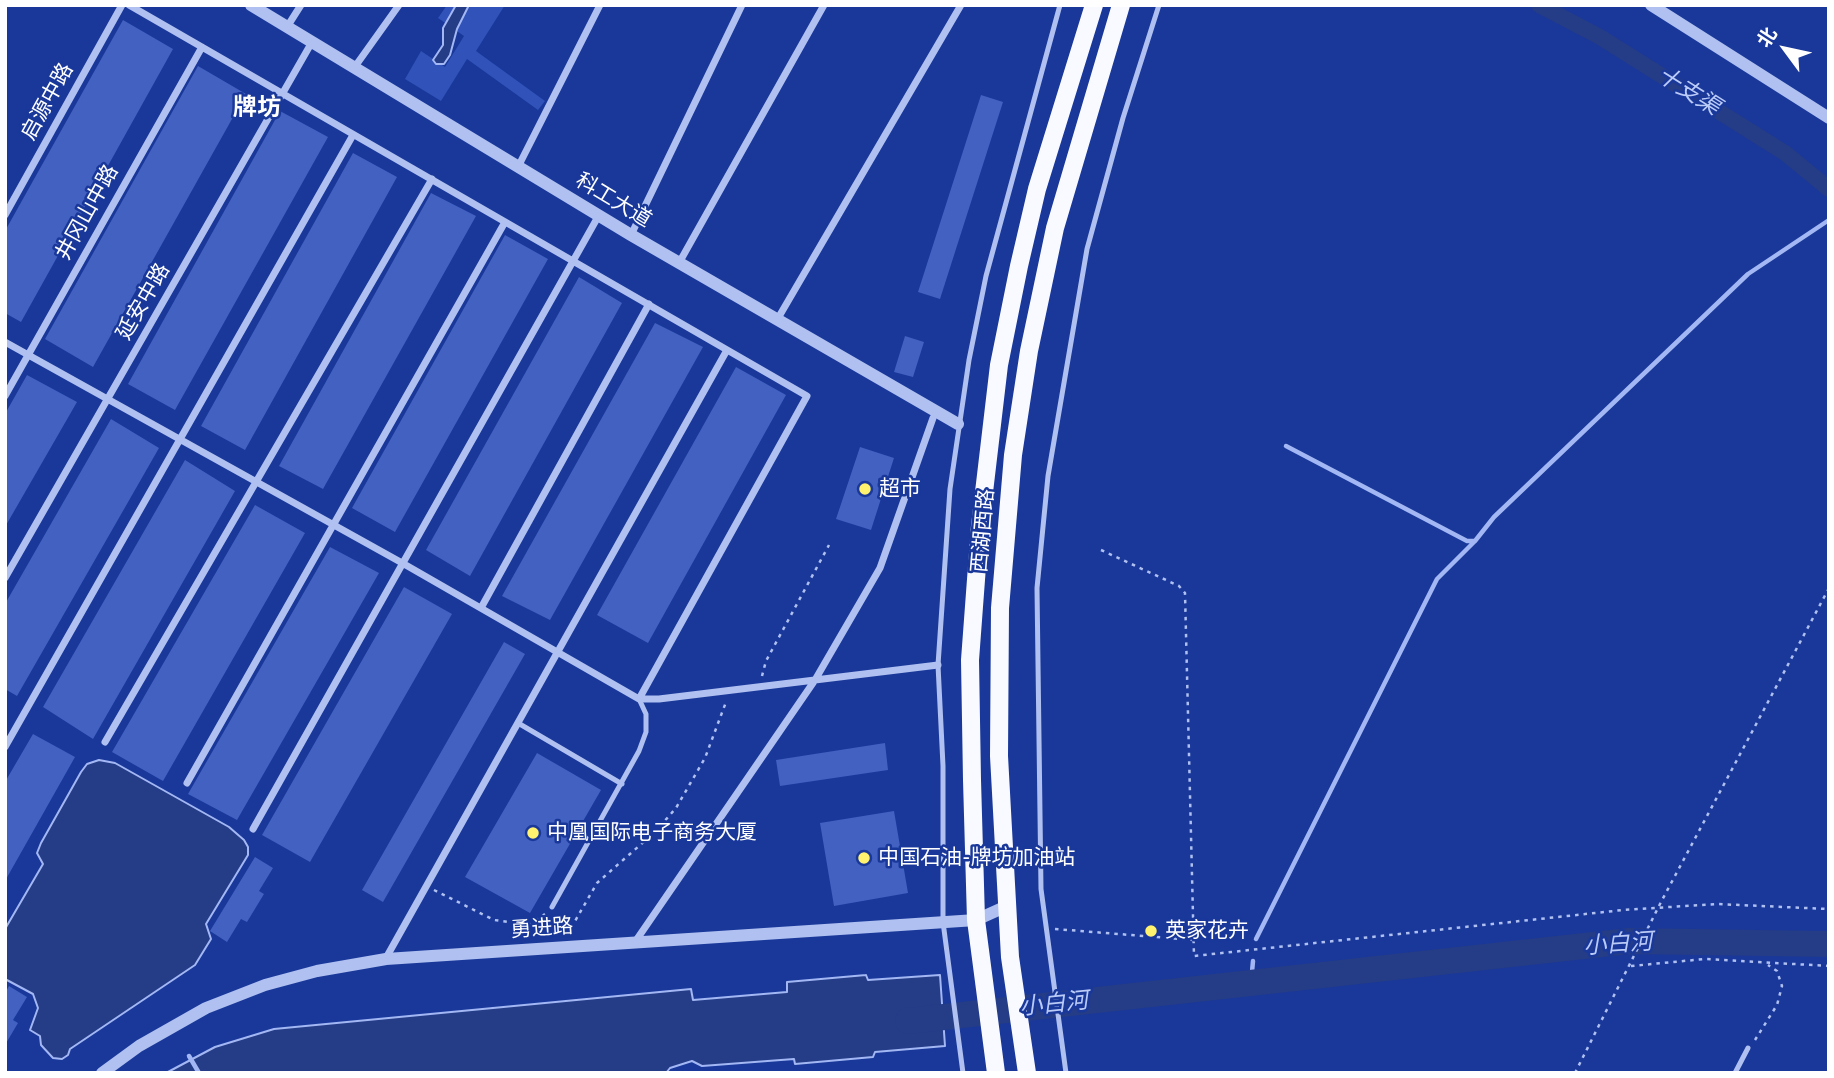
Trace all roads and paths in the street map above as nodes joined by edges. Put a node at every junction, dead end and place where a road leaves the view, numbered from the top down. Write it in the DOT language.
graph roads {
  1 [pos="122,5"];
  2 [pos="130,5"];
  3 [pos="251,5"];
  4 [pos="301,5"];
  5 [pos="398,5"];
  6 [pos="600,5"];
  7 [pos="742,5"];
  8 [pos="824,5"];
  9 [pos="961,5"];
  10 [pos="1060,5"];
  11 [pos="1094,5"];
  12 [pos="1121,5"];
  13 [pos="1159,5"];
  14 [pos="1651,5"];
  15 [pos="286,27"];
  16 [pos="312,42"];
  17 [pos="202,47"];
  18 [pos="354,68"];
  19 [pos="283,94"];
  20 [pos="1829,118"];
  21 [pos="354,135"];
  22 [pos="518,167"];
  23 [pos="432,179"];
  24 [pos="5,215"];
  25 [pos="599,215"];
  26 [pos="505,222"];
  27 [pos="631,235"];
  28 [pos="574,261"];
  29 [pos="679,263"];
  30 [pos="649,304"];
  31 [pos="777,320"];
  32 [pos="5,342"];
  33 [pos="727,350"];
  34 [pos="29,355"];
  35 [pos="5,396"];
  36 [pos="109,399"];
  37 [pos="933,418"];
  38 [pos="958,424"];
  39 [pos="178,438"];
  40 [pos="257,482"];
  41 [pos="335,525"];
  42 [pos="829,545"];
  43 [pos="1101,550"];
  44 [pos="404,564"];
  45 [pos="5,578"];
  46 [pos="1829,589"];
  47 [pos="481,608"];
  48 [pos="558,652"];
  49 [pos="938,665"];
  50 [pos="815,680"];
  51 [pos="762,687"];
  52 [pos="728,691"];
  53 [pos="639,699"];
  54 [pos="518,723"];
  55 [pos="105,742"];
  56 [pos="5,747"];
  57 [pos="187,783"];
  58 [pos="622,784"];
  59 [pos="253,830"];
  60 [pos="427,886"];
  61 [pos="552,906"];
  62 [pos="1007,906"];
  63 [pos="1658,908"];
  64 [pos="1829,909"];
  65 [pos="976,920"];
  66 [pos="943,922"];
  67 [pos="1045,928"];
  68 [pos="1194,940"];
  69 [pos="634,943"];
  70 [pos="561,947"];
  71 [pos="386,959"];
  72 [pos="1767,964"];
  73 [pos="1631,966"];
  74 [pos="1829,966"];
  75 [pos="1748,1048"];
  76 [pos="994,1064"];
  77 [pos="963,1071"];
  78 [pos="102,1073"];
  79 [pos="870,1073"];
  80 [pos="891,1073"];
  81 [pos="1027,1073"];
  82 [pos="1066,1073"];
  83 [pos="1575,1073"];
  84 [pos="1735,1073"];
  1 -- 24 [label="street, 启源中路"];
  2 -- 17 [label="street"];
  3 -- 15 [label="street, 科工大道"];
  4 -- 15 [label="street"];
  5 -- 18 [label="street"];
  6 -- 22 [label="street"];
  7 -- 27 [label="street"];
  8 -- 29 [label="street"];
  9 -- 31 [label="street"];
  10 -- 38 [label="lane"];
  11 -- 65 [label="main road, 西湖西路"];
  12 -- 62 [label="main road, 西湖西路"];
  13 -- 67 [label="lane"];
  14 -- 20 [label="street"];
  15 -- 16 [label="street, 科工大道"];
  16 -- 18 [label="street, 科工大道"];
  16 -- 19 [label="street, 延安中路"];
  17 -- 19 [label="street"];
  17 -- 34 [label="street, 井冈山中路"];
  18 -- 22 [label="street, 科工大道"];
  19 -- 21 [label="street"];
  19 -- 36 [label="street, 延安中路"];
  21 -- 23 [label="street"];
  21 -- 39 [label="street"];
  22 -- 25 [label="street, 科工大道"];
  23 -- 26 [label="street"];
  23 -- 40 [label="street"];
  25 -- 27 [label="street, 科工大道"];
  25 -- 28 [label="street"];
  26 -- 28 [label="street"];
  26 -- 41 [label="street"];
  27 -- 29 [label="street, 科工大道"];
  28 -- 30 [label="street"];
  28 -- 44 [label="street"];
  29 -- 31 [label="street, 科工大道"];
  30 -- 33 [label="street"];
  30 -- 47 [label="street"];
  31 -- 38 [label="street, 科工大道"];
  32 -- 34 [label="street"];
  33 -- 48 [label="street"];
  33 -- 53 [label="street"];
  34 -- 35 [label="street, 井冈山中路"];
  34 -- 36 [label="street"];
  36 -- 39 [label="street"];
  36 -- 45 [label="street, 延安中路"];
  37 -- 50 [label="street"];
  38 -- 49 [label="lane"];
  39 -- 40 [label="street"];
  39 -- 56 [label="street"];
  40 -- 41 [label="street"];
  40 -- 55 [label="street"];
  41 -- 44 [label="street"];
  41 -- 57 [label="street"];
  42 -- 51 [label="path"];
  43 -- 68 [label="path"];
  44 -- 47 [label="street"];
  44 -- 59 [label="street"];
  46 -- 63 [label="path"];
  47 -- 48 [label="street"];
  48 -- 53 [label="street"];
  48 -- 54 [label="street"];
  49 -- 50 [label="street"];
  49 -- 66 [label="lane"];
  50 -- 51 [label="street"];
  50 -- 69 [label="street"];
  51 -- 52 [label="street"];
  52 -- 53 [label="street"];
  52 -- 70 [label="path"];
  53 -- 58 [label="lane"];
  54 -- 58 [label="lane"];
  54 -- 60 [label="street"];
  58 -- 61 [label="lane"];
  60 -- 61 [label="path"];
  60 -- 71 [label="street"];
  62 -- 65 [label="street, 勇进路"];
  62 -- 81 [label="main road, 西湖西路"];
  63 -- 64 [label="path"];
  63 -- 68 [label="path"];
  63 -- 73 [label="path"];
  65 -- 66 [label="street, 勇进路"];
  65 -- 76 [label="main road, 西湖西路"];
  66 -- 69 [label="street, 勇进路"];
  66 -- 77 [label="lane"];
  67 -- 68 [label="path"];
  67 -- 82 [label="lane"];
  69 -- 70 [label="street, 勇进路"];
  70 -- 71 [label="street, 勇进路"];
  71 -- 78 [label="street, 勇进路"];
  72 -- 73 [label="path"];
  72 -- 74 [label="path"];
  72 -- 75 [label="path"];
  73 -- 83 [label="path"];
  75 -- 84 [label="lane"];
  79 -- 80 [label="path"];
}
